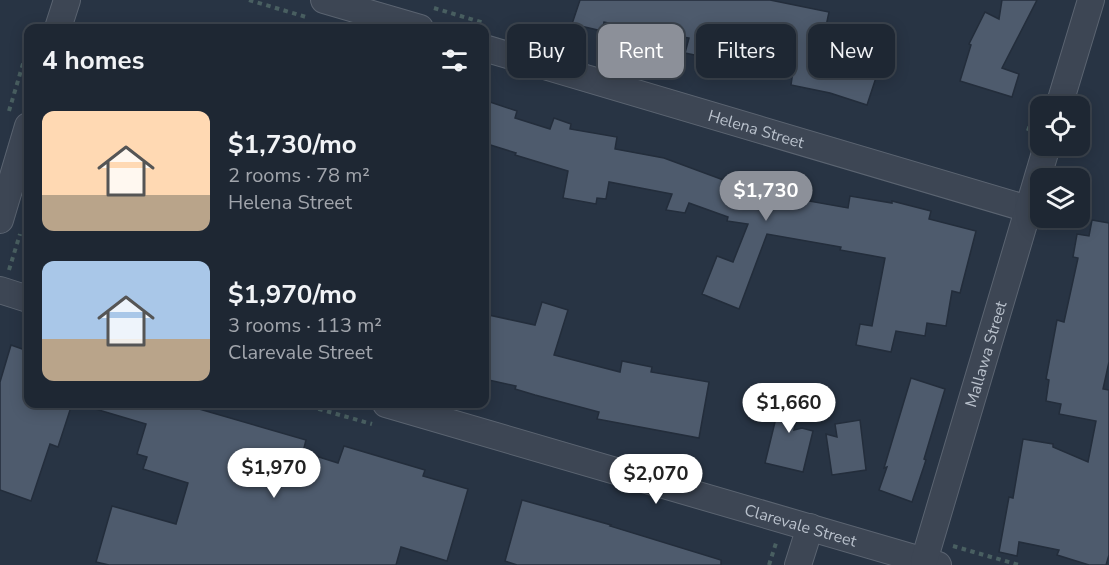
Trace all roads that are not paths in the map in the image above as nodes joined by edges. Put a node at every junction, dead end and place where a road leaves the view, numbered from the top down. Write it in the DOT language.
graph roads {
  1 [pos="67,0"];
  2 [pos="1091,0"];
  3 [pos="318,10"];
  4 [pos="59,24"];
  5 [pos="397,24"];
  6 [pos="489,49"];
  7 [pos="1062,96"];
  8 [pos="17,123"];
  9 [pos="1044,156"];
  10 [pos="1028,209"];
  11 [pos="0,220"];
  12 [pos="0,290"];
  13 [pos="24,298"];
  14 [pos="401,408"];
  15 [pos="810,527"];
  16 [pos="931,563"];
  17 [pos="798,565"];
  1 -- 4 [label="street"];
  2 -- 7 [label="street"];
  3 -- 5 [label="street"];
  6 -- 10 [label="street, Helena Street"];
  8 -- 11 [label="street"];
  9 -- 10 [label="street, Mallawa Street"];
  10 -- 16 [label="street, Mallawa Street"];
  12 -- 13 [label="street"];
  14 -- 15 [label="street, Clarevale Street"];
  15 -- 16 [label="street, Clarevale Street"];
  15 -- 17 [label="street"];
}
